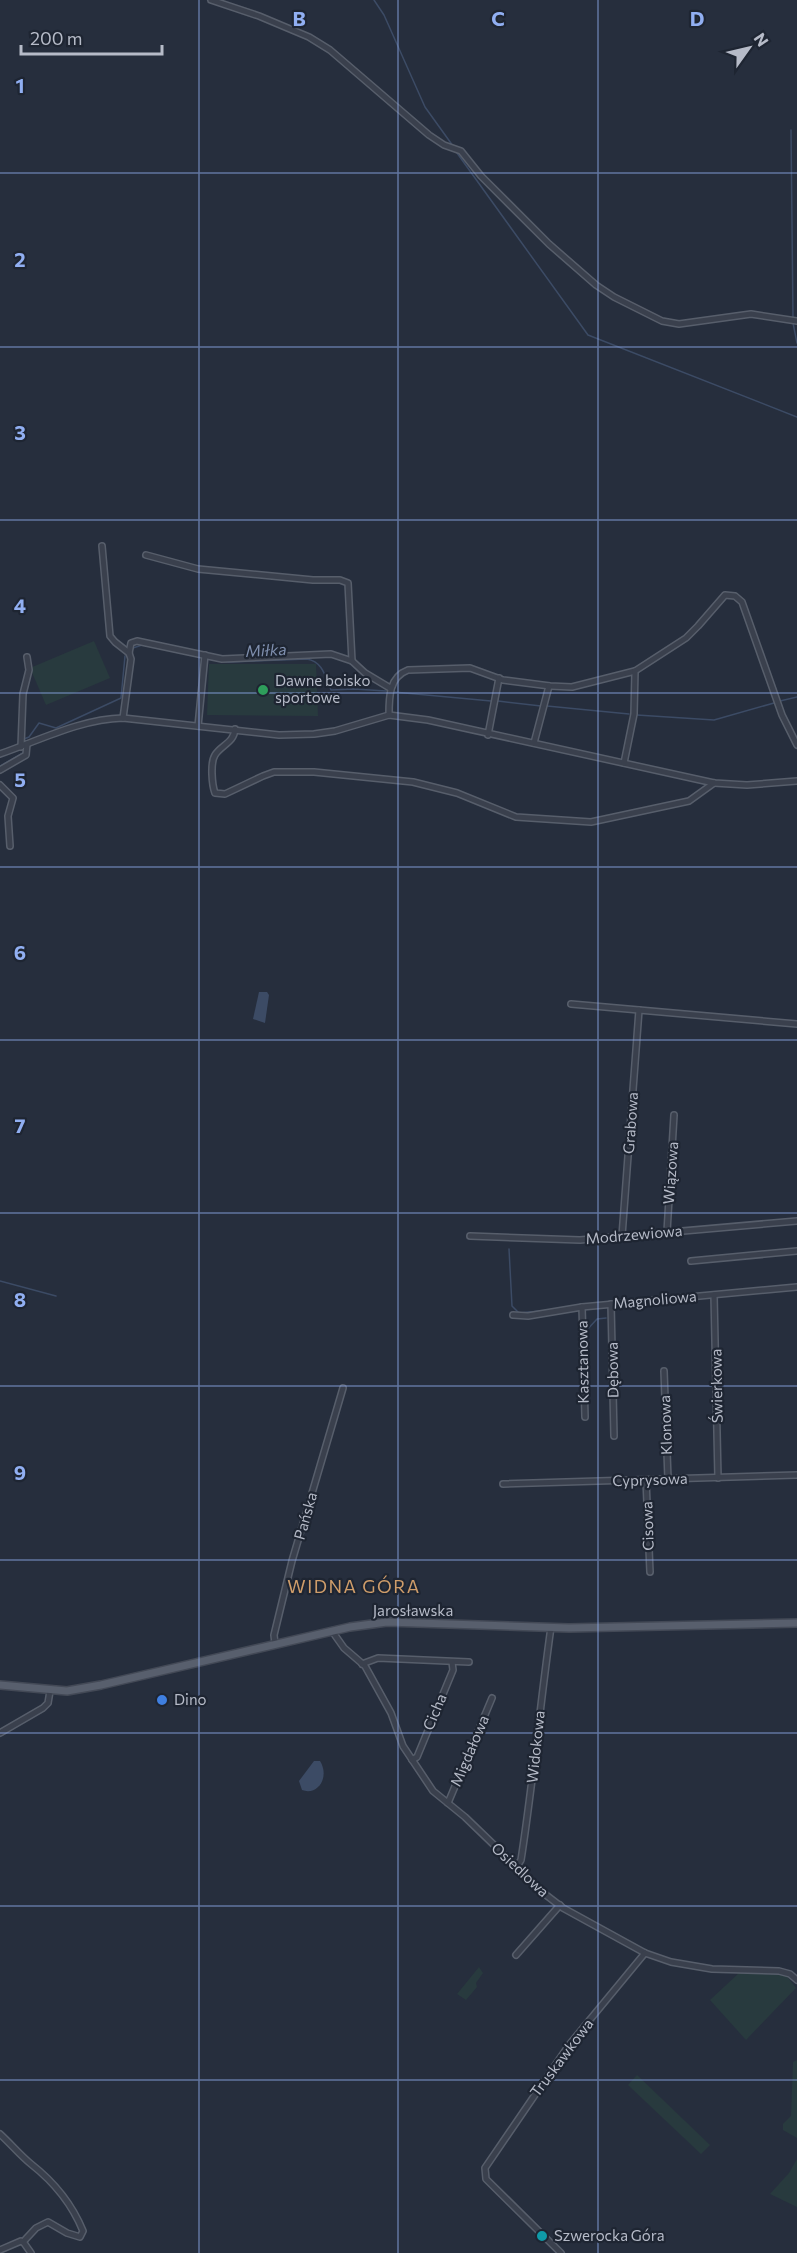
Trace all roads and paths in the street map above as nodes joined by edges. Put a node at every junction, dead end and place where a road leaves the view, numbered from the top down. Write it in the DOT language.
graph roads {
  1 [pos="211,0"];
  2 [pos="797,321"];
  3 [pos="102,546"];
  4 [pos="146,555"];
  5 [pos="129,653"];
  6 [pos="27,657"];
  7 [pos="205,657"];
  8 [pos="352,661"];
  9 [pos="635,671"];
  10 [pos="499,678"];
  11 [pos="549,686"];
  12 [pos="390,688"];
  13 [pos="389,715"];
  14 [pos="123,718"];
  15 [pos="198,726"];
  16 [pos="235,729"];
  17 [pos="488,735"];
  18 [pos="534,743"];
  19 [pos="24,745"];
  20 [pos="797,745"];
  21 [pos="0,754"];
  22 [pos="624,763"];
  23 [pos="0,770"];
  24 [pos="797,780"];
  25 [pos="714,783"];
  26 [pos="0,785"];
  27 [pos="10,846"];
  28 [pos="571,1004"];
  29 [pos="639,1010"];
  30 [pos="797,1024"];
  31 [pos="674,1115"];
  32 [pos="797,1221"];
  33 [pos="667,1232"];
  34 [pos="470,1236"];
  35 [pos="622,1236"];
  36 [pos="797,1251"];
  37 [pos="691,1261"];
  38 [pos="797,1287"];
  39 [pos="714,1295"];
  40 [pos="611,1305"];
  41 [pos="582,1307"];
  42 [pos="513,1315"];
  43 [pos="664,1371"];
  44 [pos="343,1388"];
  45 [pos="585,1417"];
  46 [pos="614,1436"];
  47 [pos="797,1475"];
  48 [pos="718,1478"];
  49 [pos="668,1479"];
  50 [pos="646,1480"];
  51 [pos="503,1484"];
  52 [pos="650,1572"];
  53 [pos="797,1623"];
  54 [pos="550,1627"];
  55 [pos="332,1631"];
  56 [pos="275,1644"];
  57 [pos="452,1662"];
  58 [pos="469,1662"];
  59 [pos="362,1664"];
  60 [pos="0,1685"];
  61 [pos="50,1691"];
  62 [pos="492,1698"];
  63 [pos="0,1733"];
  64 [pos="412,1760"];
  65 [pos="448,1803"];
  66 [pos="517,1866"];
  67 [pos="560,1905"];
  68 [pos="645,1953"];
  69 [pos="516,1955"];
  70 [pos="797,1980"];
  71 [pos="0,2134"];
  72 [pos="23,2242"];
  73 [pos="0,2252"];
  74 [pos="31,2253"];
  75 [pos="561,2253"];
  1 -- 2 [label="street"];
  3 -- 5 [label="street"];
  4 -- 8 [label="street"];
  5 -- 7 [label="street"];
  5 -- 14 [label="street"];
  6 -- 19 [label="street"];
  7 -- 8 [label="street"];
  7 -- 15 [label="street"];
  8 -- 12 [label="street"];
  9 -- 11 [label="street"];
  9 -- 20 [label="street"];
  9 -- 22 [label="street"];
  10 -- 11 [label="street"];
  10 -- 12 [label="street"];
  10 -- 17 [label="street"];
  11 -- 18 [label="street"];
  12 -- 13 [label="street"];
  13 -- 16 [label="street"];
  13 -- 17 [label="street"];
  14 -- 15 [label="street"];
  14 -- 19 [label="street"];
  15 -- 16 [label="street"];
  16 -- 25 [label="street"];
  17 -- 18 [label="street"];
  18 -- 22 [label="street"];
  19 -- 21 [label="street"];
  19 -- 23 [label="street"];
  22 -- 25 [label="street"];
  24 -- 25 [label="street"];
  26 -- 27 [label="street"];
  28 -- 29 [label="street"];
  29 -- 30 [label="street"];
  29 -- 35 [label="street, Grabowa"];
  31 -- 33 [label="street, Wiązowa"];
  32 -- 33 [label="street, Modrzewiowa"];
  33 -- 35 [label="street, Modrzewiowa"];
  34 -- 35 [label="street, Modrzewiowa"];
  36 -- 37 [label="street"];
  38 -- 39 [label="street, Magnoliowa"];
  39 -- 40 [label="street, Magnoliowa"];
  39 -- 48 [label="street, Świerkowa"];
  40 -- 41 [label="street, Magnoliowa"];
  40 -- 46 [label="street, Dębowa"];
  41 -- 42 [label="street, Magnoliowa"];
  41 -- 45 [label="street, Kasztanowa"];
  43 -- 49 [label="street, Klonowa"];
  44 -- 56 [label="street, Pańska"];
  47 -- 48 [label="street, Cyprysowa"];
  48 -- 49 [label="street, Cyprysowa"];
  49 -- 50 [label="street, Cyprysowa"];
  50 -- 51 [label="street, Cyprysowa"];
  50 -- 52 [label="street, Cisowa"];
  53 -- 54 [label="main road, Jarosławska"];
  54 -- 55 [label="main road, Jarosławska"];
  54 -- 66 [label="street, Widokowa"];
  55 -- 56 [label="main road, Jarosławska"];
  55 -- 59 [label="street, Osiedlowa"];
  56 -- 61 [label="main road, Jarosławska"];
  57 -- 58 [label="street"];
  57 -- 59 [label="street"];
  57 -- 64 [label="street, Cicha"];
  59 -- 64 [label="street, Osiedlowa"];
  60 -- 61 [label="main road, Jarosławska"];
  61 -- 63 [label="street"];
  62 -- 65 [label="street, Migdałowa"];
  64 -- 65 [label="street, Osiedlowa"];
  65 -- 66 [label="street, Osiedlowa"];
  66 -- 67 [label="street, Osiedlowa"];
  67 -- 68 [label="street, Osiedlowa"];
  67 -- 69 [label="street"];
  68 -- 70 [label="street, Osiedlowa"];
  68 -- 75 [label="street, Truskawkowa"];
  71 -- 72 [label="street"];
  72 -- 73 [label="street"];
  72 -- 74 [label="street"];
}
